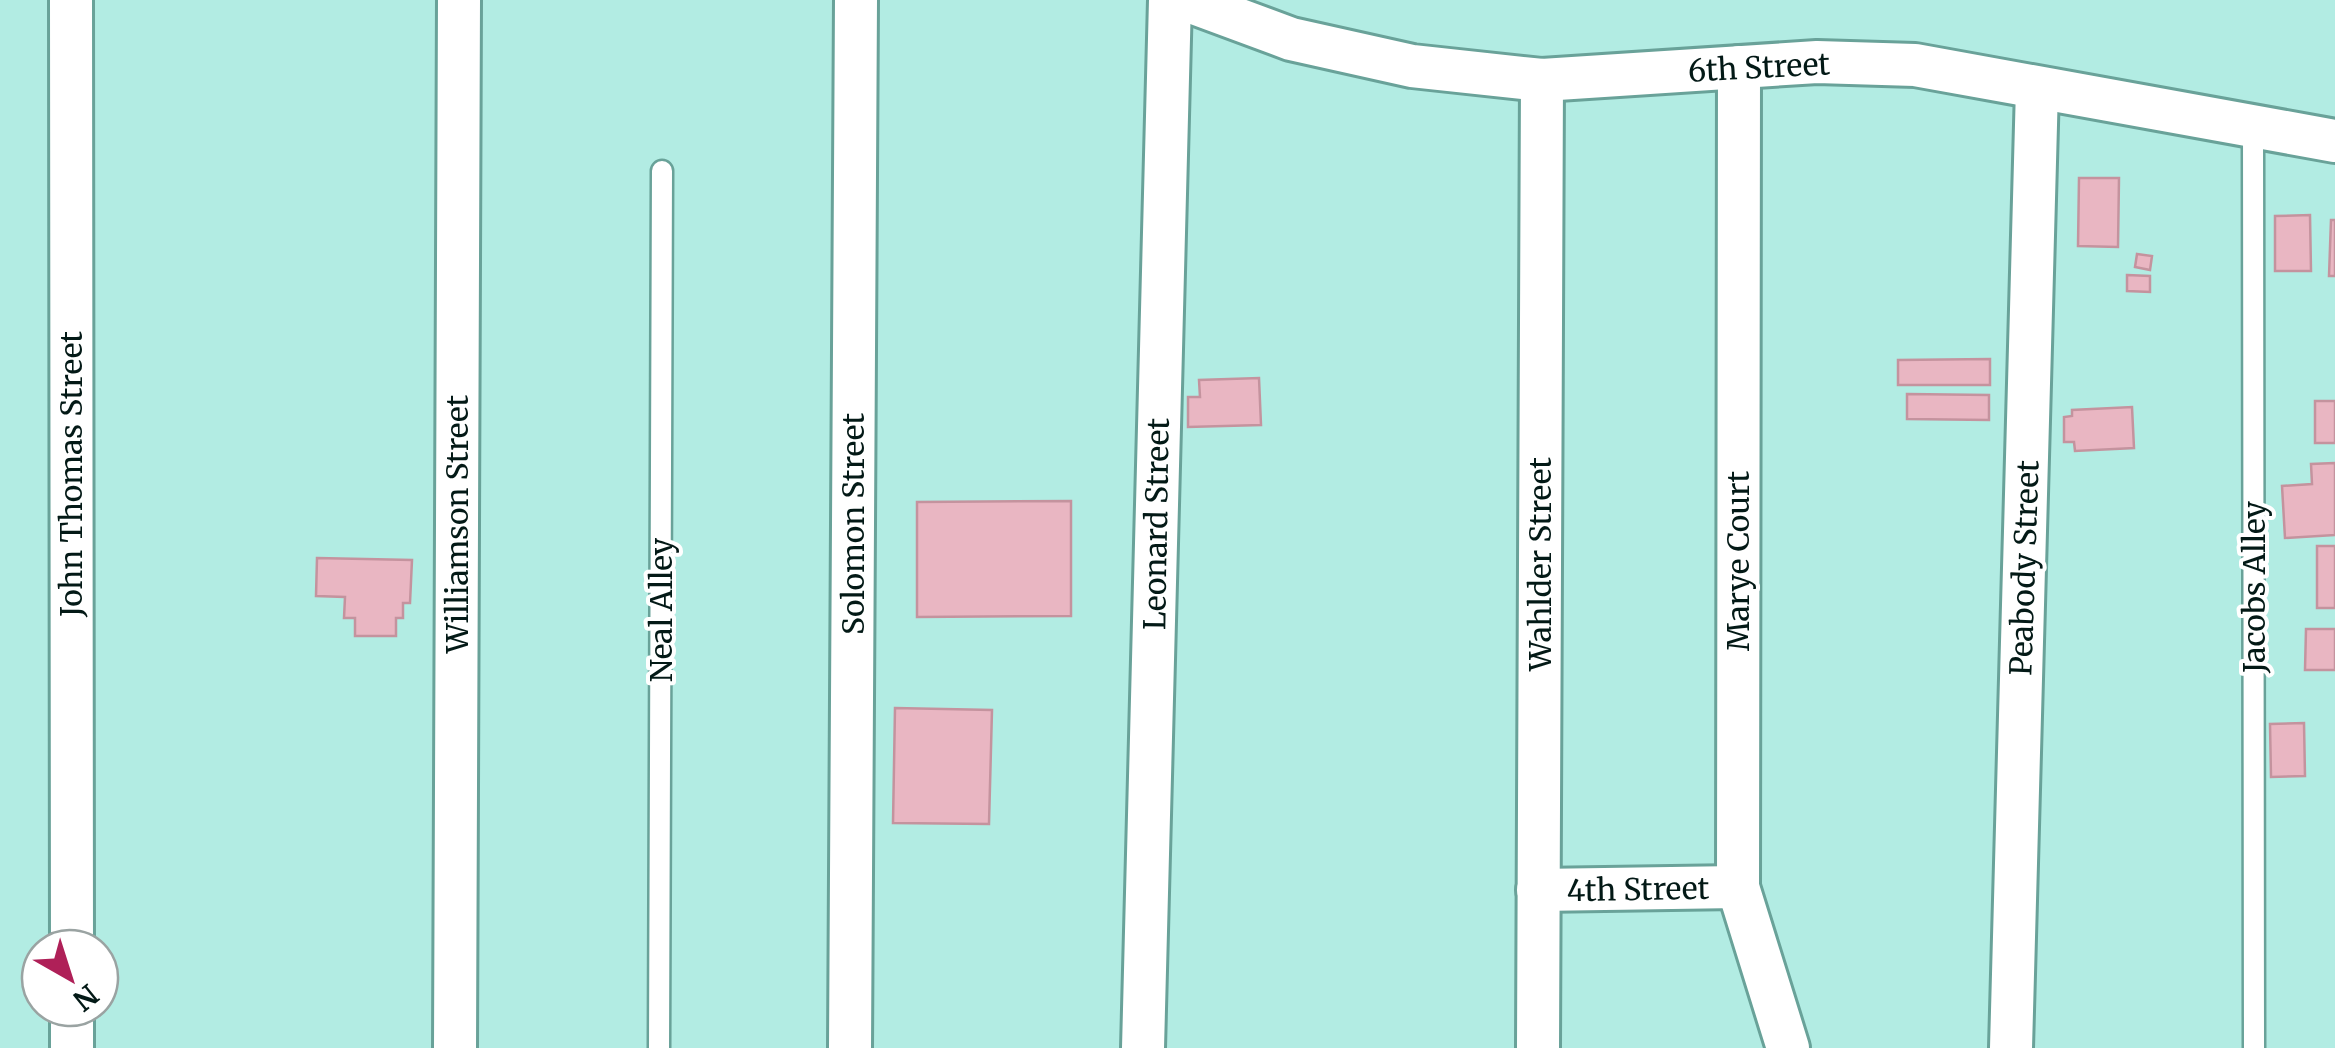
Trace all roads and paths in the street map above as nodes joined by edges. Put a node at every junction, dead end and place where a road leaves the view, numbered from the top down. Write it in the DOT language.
graph roads {
  1 [pos="71,0"];
  2 [pos="458,0"];
  3 [pos="856,0"];
  4 [pos="1170,0"];
  5 [pos="1186,0"];
  6 [pos="1738,68"];
  7 [pos="1542,80"];
  8 [pos="2037,88"];
  9 [pos="2253,125"];
  10 [pos="2335,141"];
  11 [pos="662,171"];
  12 [pos="1738,887"];
  13 [pos="1538,890"];
  14 [pos="72,928"];
  15 [pos="455,1048"];
  16 [pos="659,1048"];
  17 [pos="850,1048"];
  18 [pos="1143,1048"];
  19 [pos="1538,1048"];
  20 [pos="1788,1048"];
  21 [pos="2012,1048"];
  22 [pos="2254,1048"];
  1 -- 14 [label="street, John Thomas Street"];
  2 -- 15 [label="street, Williamson Street"];
  3 -- 17 [label="street, Solomon Street"];
  4 -- 18 [label="street, Leonard Street"];
  5 -- 7 [label="street, 6th Street"];
  6 -- 7 [label="street, 6th Street"];
  6 -- 8 [label="street, 6th Street"];
  6 -- 12 [label="street, Marye Court"];
  7 -- 13 [label="street, Wahlder Street"];
  8 -- 9 [label="street, 6th Street"];
  8 -- 21 [label="street, Peabody Street"];
  9 -- 10 [label="street, 6th Street"];
  9 -- 22 [label="lane, Jacobs Alley"];
  11 -- 16 [label="lane, Neal Alley"];
  12 -- 13 [label="street, 4th Street"];
  12 -- 20 [label="street, Marye Court"];
  13 -- 19 [label="street, Wahlder Street"];
}
